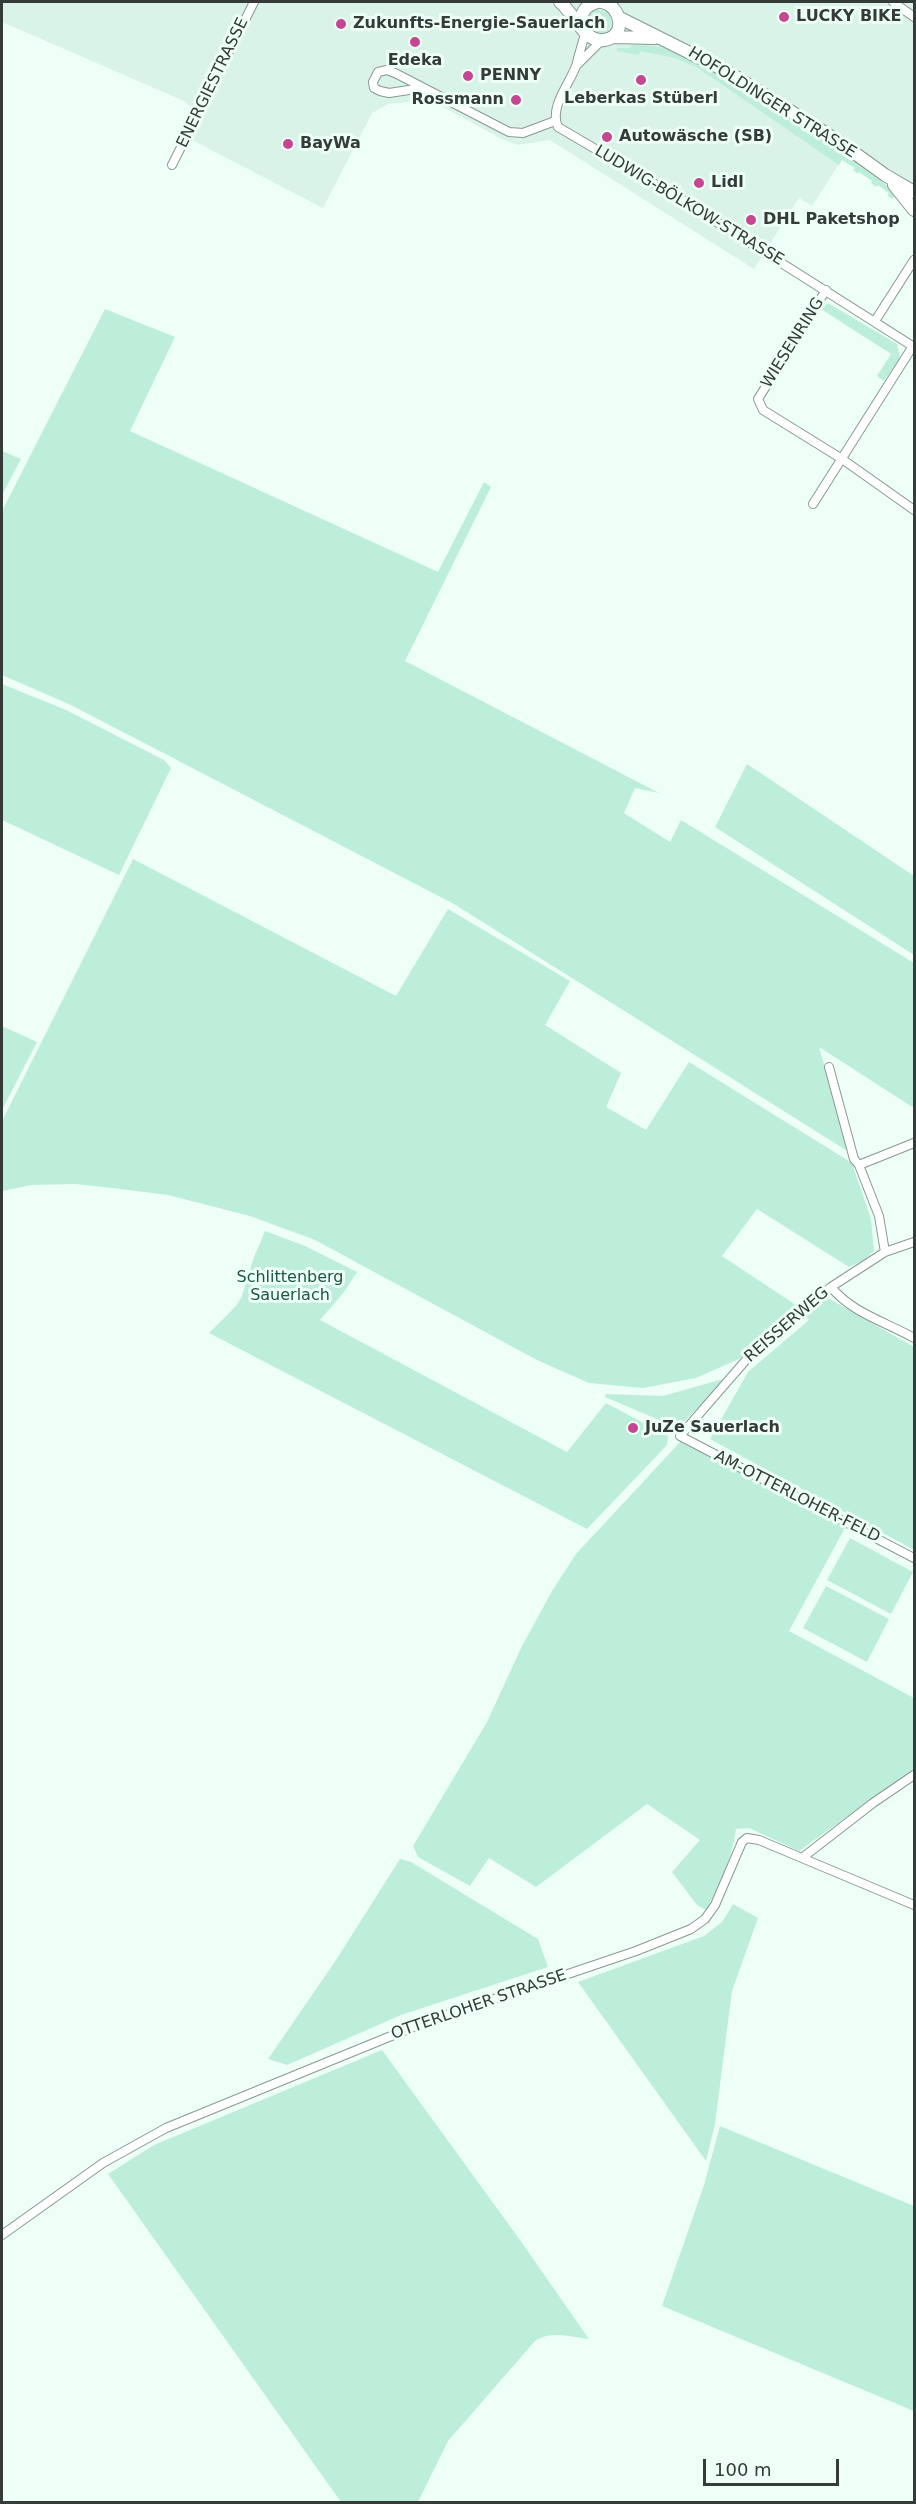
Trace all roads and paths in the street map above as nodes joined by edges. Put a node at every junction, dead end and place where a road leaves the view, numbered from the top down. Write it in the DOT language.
graph roads {
  1 [pos="254,2"];
  2 [pos="560,2"];
  3 [pos="592,2"];
  4 [pos="893,2"];
  5 [pos="617,9"];
  6 [pos="913,14"];
  7 [pos="583,30"];
  8 [pos="656,38"];
  9 [pos="607,39"];
  10 [pos="575,67"];
  11 [pos="422,88"];
  12 [pos="555,121"];
  13 [pos="172,165"];
  14 [pos="885,175"];
  15 [pos="915,192"];
  16 [pos="915,210"];
  17 [pos="915,251"];
  18 [pos="913,261"];
  19 [pos="826,290"];
  20 [pos="875,321"];
  21 [pos="914,346"];
  22 [pos="842,459"];
  23 [pos="813,504"];
  24 [pos="915,510"];
  25 [pos="829,1067"];
  26 [pos="915,1143"];
  27 [pos="859,1165"];
  28 [pos="915,1242"];
  29 [pos="885,1252"];
  30 [pos="831,1287"];
  31 [pos="915,1338"];
  32 [pos="680,1436"];
  33 [pos="915,1558"];
  34 [pos="915,1775"];
  35 [pos="802,1858"];
  36 [pos="915,1905"];
  37 [pos="2,2235"];
  1 -- 13 [label="street, ENERGIESTRASSE"];
  2 -- 7 [label="main road"];
  3 -- 5 [label="main road"];
  3 -- 7 [label="main road"];
  4 -- 6 [label="street"];
  5 -- 8 [label="main road, HOFOLDINGER STRASSE"];
  5 -- 9 [label="main road"];
  7 -- 9 [label="main road"];
  7 -- 10 [label="street"];
  8 -- 9 [label="main road, HOFOLDINGER STRASSE"];
  8 -- 14 [label="main road, HOFOLDINGER STRASSE"];
  9 -- 10 [label="street"];
  10 -- 12 [label="street"];
  11 -- 11 [label="street"];
  11 -- 12 [label="street"];
  12 -- 19 [label="street, LUDWIG-BÖLKOW-STRASSE"];
  14 -- 15 [label="main road, HOFOLDINGER STRASSE"];
  14 -- 16 [label="main road, HOFOLDINGER STRASSE"];
  17 -- 18 [label="street"];
  18 -- 20 [label="street"];
  19 -- 20 [label="street, LUDWIG-BÖLKOW-STRASSE"];
  19 -- 22 [label="street, WIESENRING"];
  20 -- 21 [label="street, LUDWIG-BÖLKOW-STRASSE"];
  21 -- 22 [label="street"];
  22 -- 23 [label="street"];
  22 -- 24 [label="street"];
  25 -- 27 [label="street"];
  26 -- 27 [label="street"];
  27 -- 29 [label="street"];
  28 -- 29 [label="street, REISSERWEG"];
  29 -- 30 [label="street, REISSERWEG"];
  30 -- 31 [label="street"];
  30 -- 32 [label="street, REISSERWEG"];
  32 -- 33 [label="street, AM-OTTERLOHER-FELD"];
  34 -- 35 [label="street"];
  35 -- 36 [label="street"];
  35 -- 37 [label="street, OTTERLOHER STRASSE"];
}
